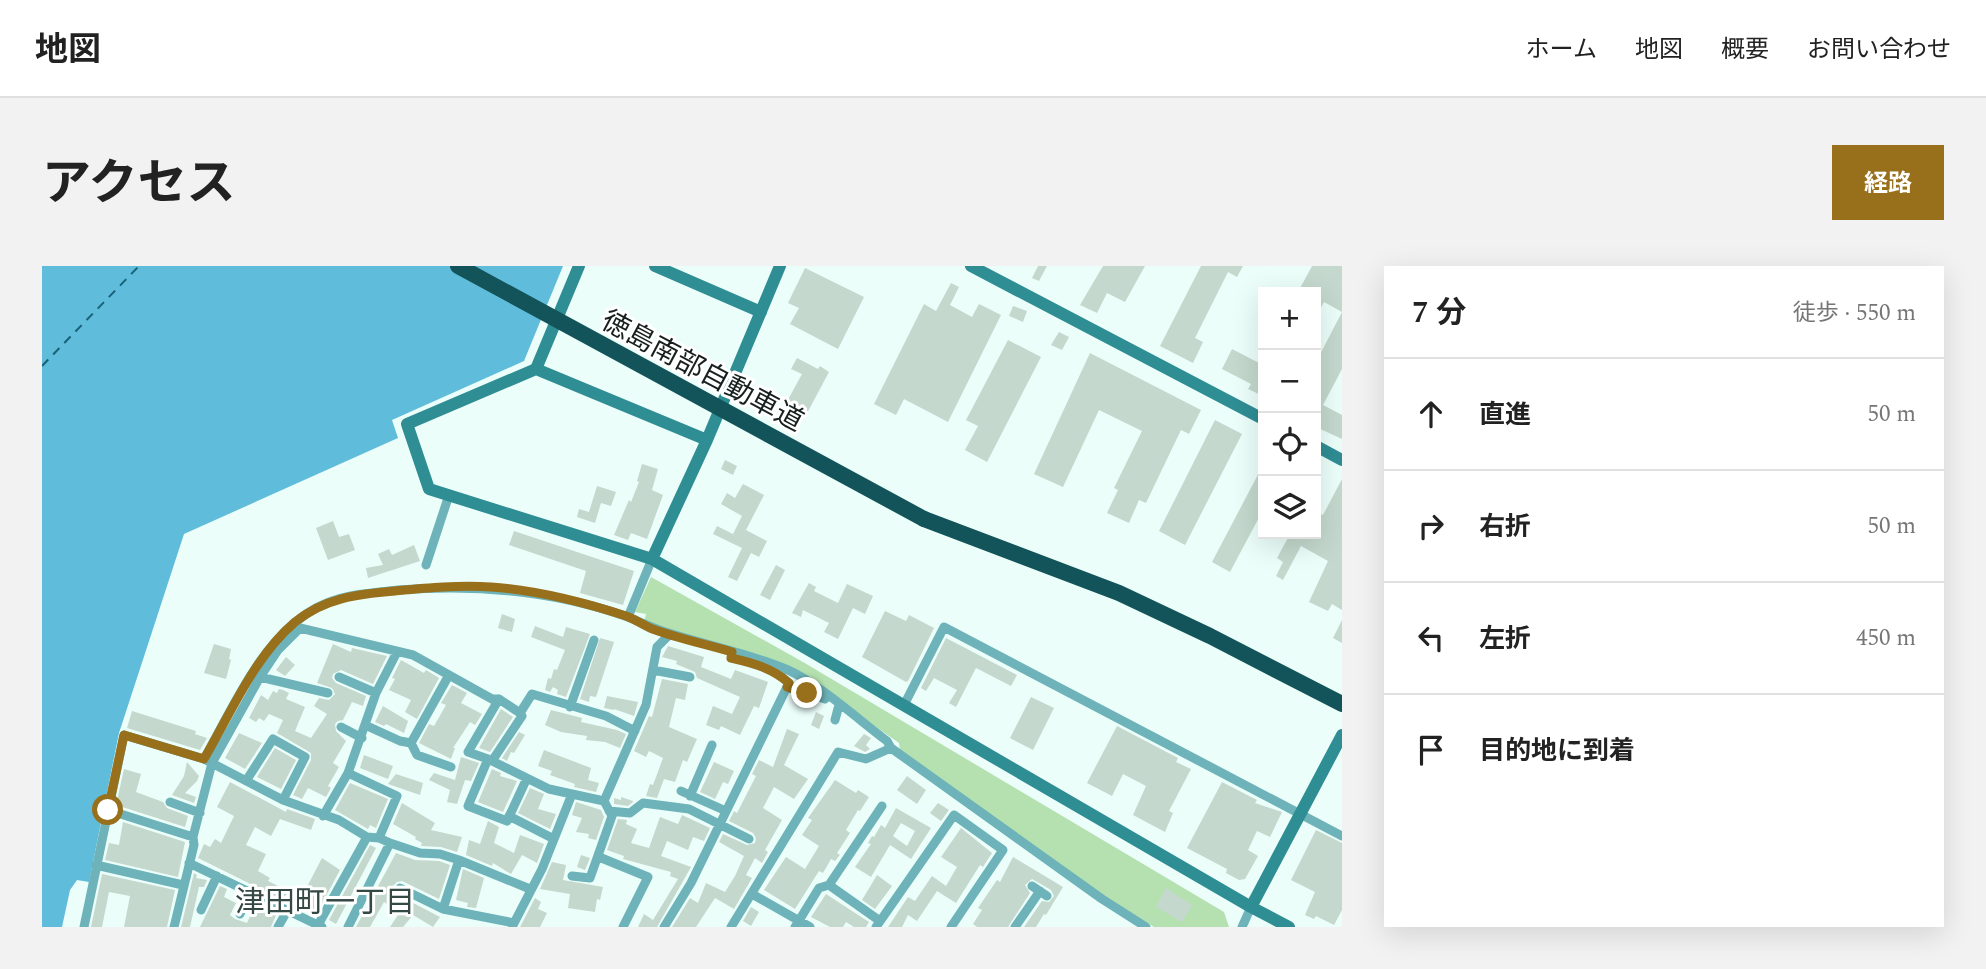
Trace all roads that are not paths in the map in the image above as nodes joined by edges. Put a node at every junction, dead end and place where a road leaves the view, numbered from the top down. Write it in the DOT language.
graph roads {
  1 [pos="458,266"];
  2 [pos="579,266"];
  3 [pos="655,266"];
  4 [pos="780,266"];
  5 [pos="971,266"];
  6 [pos="761,312"];
  7 [pos="536,369"];
  8 [pos="1258,416"];
  9 [pos="707,440"];
  10 [pos="1321,449"];
  11 [pos="1342,460"];
  12 [pos="449,495"];
  13 [pos="652,559"];
  14 [pos="426,565"];
  15 [pos="628,617"];
  16 [pos="649,627"];
  17 [pos="670,634"];
  18 [pos="594,640"];
  19 [pos="657,647"];
  20 [pos="397,652"];
  21 [pos="757,662"];
  22 [pos="653,670"];
  23 [pos="793,673"];
  24 [pos="449,675"];
  25 [pos="260,677"];
  26 [pos="339,677"];
  27 [pos="690,677"];
  28 [pos="788,685"];
  29 [pos="328,693"];
  30 [pos="376,693"];
  31 [pos="499,699"];
  32 [pos="838,704"];
  33 [pos="1342,704"];
  34 [pos="904,705"];
  35 [pos="570,707"];
  36 [pos="520,713"];
  37 [pos="835,720"];
  38 [pos="365,725"];
  39 [pos="341,727"];
  40 [pos="635,731"];
  41 [pos="1342,735"];
  42 [pos="362,738"];
  43 [pos="411,743"];
  44 [pos="712,745"];
  45 [pos="891,748"];
  46 [pos="490,760"];
  47 [pos="208,761"];
  48 [pos="451,767"];
  49 [pos="348,773"];
  50 [pos="527,778"];
  51 [pos="246,781"];
  52 [pos="572,794"];
  53 [pos="283,800"];
  54 [pos="604,801"];
  55 [pos="170,802"];
  56 [pos="882,807"];
  57 [pos="108,810"];
  58 [pos="609,811"];
  59 [pos="726,811"];
  60 [pos="200,813"];
  61 [pos="1300,815"];
  62 [pos="323,816"];
  63 [pos="509,816"];
  64 [pos="719,824"];
  65 [pos="1342,836"];
  66 [pos="193,837"];
  67 [pos="366,837"];
  68 [pos="379,838"];
  69 [pos="554,839"];
  70 [pos="749,839"];
  71 [pos="390,843"];
  72 [pos="599,857"];
  73 [pos="458,860"];
  74 [pos="189,863"];
  75 [pos="96,864"];
  76 [pos="217,876"];
  77 [pos="572,876"];
  78 [pos="183,885"];
  79 [pos="829,885"];
  80 [pos="400,888"];
  81 [pos="530,889"];
  82 [pos="1040,891"];
  83 [pos="249,892"];
  84 [pos="752,894"];
  85 [pos="1251,907"];
  86 [pos="443,909"];
  87 [pos="201,910"];
  88 [pos="287,911"];
  89 [pos="240,914"];
  90 [pos="797,924"];
  91 [pos="878,924"];
  92 [pos="513,925"];
  93 [pos="320,926"];
  94 [pos="84,927"];
  95 [pos="174,927"];
  96 [pos="278,927"];
  97 [pos="348,927"];
  98 [pos="623,927"];
  99 [pos="664,927"];
  100 [pos="731,927"];
  101 [pos="810,927"];
  102 [pos="951,927"];
  103 [pos="1015,927"];
  104 [pos="1146,927"];
  105 [pos="1242,927"];
  106 [pos="1289,927"];
  1 -- 33 [label="highway, 徳島南部自動車道, bridge"];
  2 -- 7 [label="street"];
  3 -- 6 [label="street"];
  4 -- 6 [label="street"];
  5 -- 8 [label="street"];
  6 -- 9 [label="street"];
  7 -- 9 [label="street"];
  7 -- 12 [label="street"];
  9 -- 13 [label="street"];
  10 -- 11 [label="street"];
  12 -- 13 [label="street"];
  12 -- 14 [label="street"];
  13 -- 15 [label="street"];
  13 -- 34 [label="street"];
  15 -- 16 [label="street"];
  15 -- 47 [label="street"];
  16 -- 17 [label="street"];
  16 -- 19 [label="street"];
  17 -- 19 [label="street"];
  17 -- 21 [label="street"];
  18 -- 35 [label="street"];
  19 -- 22 [label="street"];
  20 -- 24 [label="street"];
  20 -- 25 [label="street"];
  20 -- 30 [label="street"];
  21 -- 23 [label="street"];
  21 -- 28 [label="street"];
  22 -- 27 [label="street"];
  22 -- 40 [label="street"];
  23 -- 28 [label="street"];
  23 -- 32 [label="street"];
  24 -- 31 [label="street"];
  24 -- 43 [label="street"];
  25 -- 29 [label="street"];
  25 -- 47 [label="street"];
  26 -- 30 [label="street"];
  28 -- 32 [label="street"];
  28 -- 59 [label="street"];
  30 -- 38 [label="street"];
  31 -- 36 [label="street"];
  31 -- 46 [label="street"];
  32 -- 37 [label="street"];
  32 -- 45 [label="street"];
  34 -- 61 [label="street"];
  34 -- 85 [label="street"];
  35 -- 36 [label="street"];
  35 -- 40 [label="street"];
  36 -- 46 [label="street"];
  38 -- 42 [label="street"];
  38 -- 43 [label="street"];
  39 -- 42 [label="street"];
  40 -- 54 [label="street"];
  41 -- 61 [label="street"];
  42 -- 49 [label="street"];
  43 -- 48 [label="street"];
  44 -- 59 [label="street"];
  45 -- 84 [label="street"];
  45 -- 104 [label="street"];
  46 -- 50 [label="street"];
  46 -- 63 [label="street"];
  47 -- 51 [label="street"];
  47 -- 57 [label="street"];
  47 -- 60 [label="street"];
  49 -- 62 [label="street"];
  49 -- 68 [label="street"];
  50 -- 52 [label="street"];
  50 -- 63 [label="street"];
  51 -- 53 [label="street"];
  51 -- 53 [label="street"];
  52 -- 54 [label="street"];
  52 -- 69 [label="street"];
  53 -- 62 [label="street"];
  54 -- 58 [label="street"];
  55 -- 60 [label="street"];
  56 -- 79 [label="street"];
  57 -- 66 [label="street"];
  57 -- 75 [label="street"];
  58 -- 64 [label="street"];
  58 -- 72 [label="street"];
  59 -- 64 [label="street"];
  60 -- 66 [label="street"];
  61 -- 65 [label="street"];
  61 -- 85 [label="street"];
  62 -- 67 [label="street"];
  63 -- 69 [label="street"];
  64 -- 70 [label="street"];
  64 -- 99 [label="street"];
  66 -- 74 [label="street"];
  67 -- 68 [label="street"];
  67 -- 93 [label="street"];
  68 -- 71 [label="street"];
  69 -- 81 [label="street"];
  71 -- 73 [label="street"];
  71 -- 97 [label="street"];
  72 -- 77 [label="street"];
  72 -- 98 [label="street"];
  73 -- 81 [label="street"];
  73 -- 86 [label="street"];
  74 -- 76 [label="street"];
  74 -- 78 [label="street"];
  75 -- 78 [label="street"];
  75 -- 94 [label="street"];
  76 -- 83 [label="street"];
  76 -- 87 [label="street"];
  78 -- 95 [label="street"];
  79 -- 90 [label="street"];
  79 -- 91 [label="street"];
  80 -- 86 [label="street"];
  81 -- 92 [label="street"];
  82 -- 103 [label="street"];
  83 -- 88 [label="street"];
  83 -- 89 [label="street"];
  84 -- 90 [label="street"];
  84 -- 100 [label="street"];
  85 -- 105 [label="street"];
  85 -- 106 [label="street"];
  86 -- 92 [label="street"];
  88 -- 93 [label="street"];
  88 -- 96 [label="street"];
  90 -- 101 [label="street"];
  91 -- 102 [label="street"];
}
